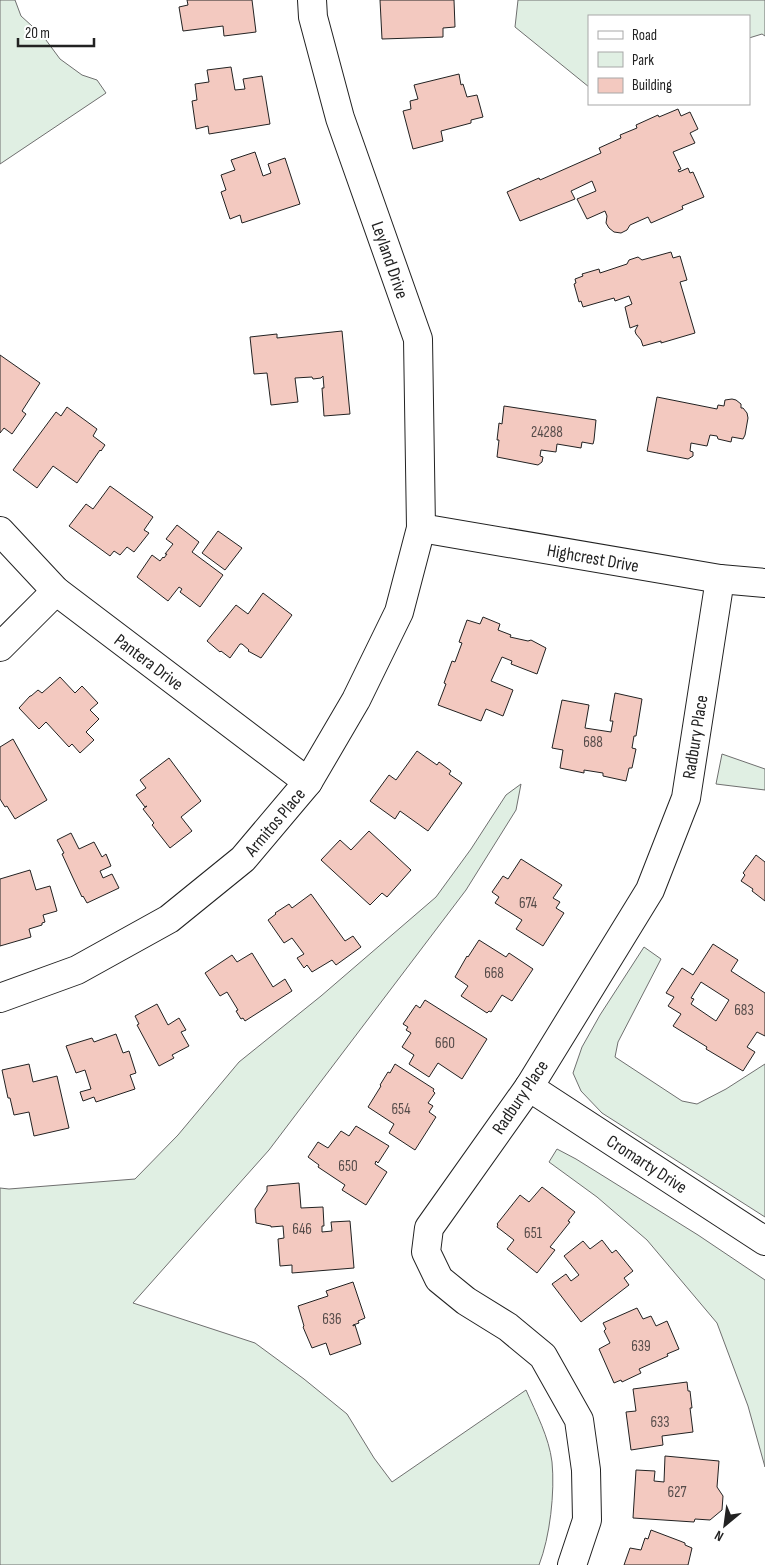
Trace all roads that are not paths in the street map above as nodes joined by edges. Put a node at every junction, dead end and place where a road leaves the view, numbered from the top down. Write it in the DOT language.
graph roads {
  1 [pos="312,0"];
  2 [pos="421,528"];
  3 [pos="0,531"];
  4 [pos="720,579"];
  5 [pos="765,583"];
  6 [pos="56,591"];
  7 [pos="0,647"];
  8 [pos="308,782"];
  9 [pos="0,998"];
  10 [pos="529,1087"];
  11 [pos="765,1241"];
  12 [pos="572,1565"];
  1 -- 2 [label="street, Leyland Drive"];
  2 -- 4 [label="street, Highcrest Drive"];
  2 -- 8 [label="street, Armitos Place"];
  3 -- 6 [label="street, Pantera Drive"];
  4 -- 5 [label="street, Highcrest Drive"];
  4 -- 10 [label="street, Radbury Place"];
  6 -- 7 [label="street"];
  6 -- 8 [label="street, Pantera Drive"];
  8 -- 9 [label="street, Armitos Place"];
  10 -- 11 [label="street, Cromarty Drive"];
  10 -- 12 [label="street, Radbury Place"];
}
